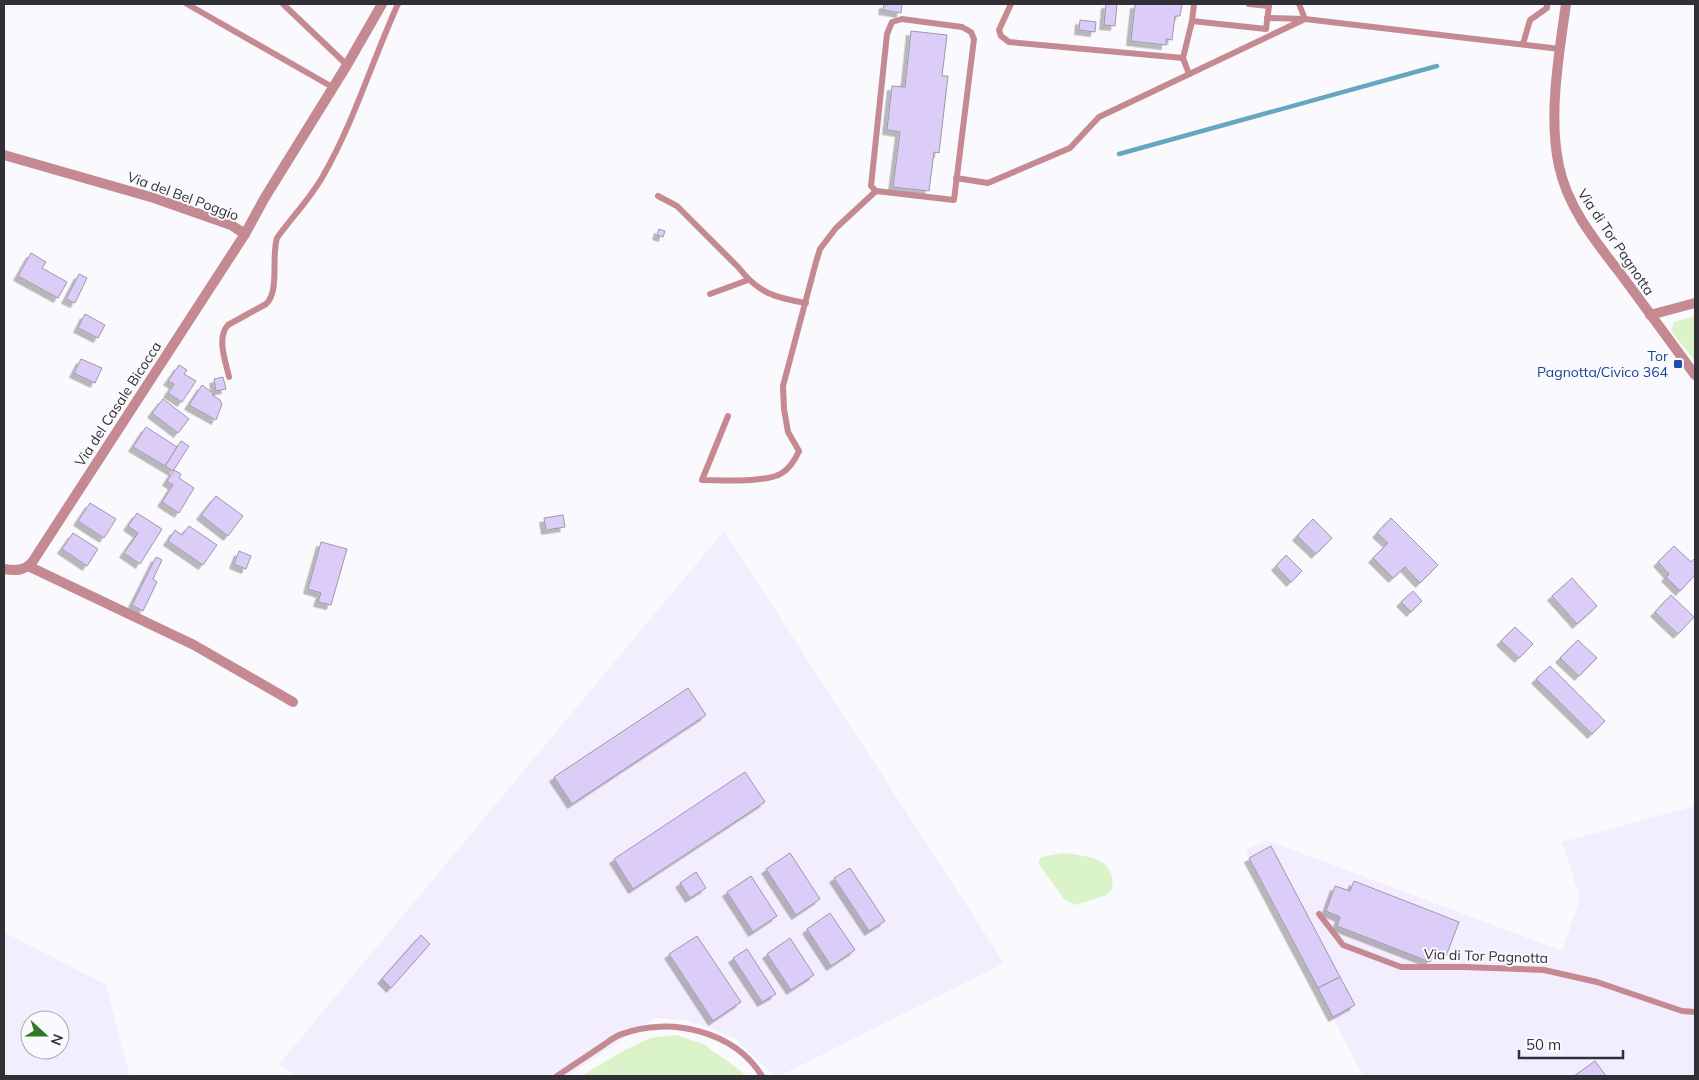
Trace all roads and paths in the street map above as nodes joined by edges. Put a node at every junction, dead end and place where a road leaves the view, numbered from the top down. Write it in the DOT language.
graph roads {
  1 [pos="187,4"];
  2 [pos="283,4"];
  3 [pos="382,4"];
  4 [pos="398,4"];
  5 [pos="1011,4"];
  6 [pos="1194,4"];
  7 [pos="1248,4"];
  8 [pos="1299,4"];
  9 [pos="1547,4"];
  10 [pos="1566,4"];
  11 [pos="1267,18"];
  12 [pos="1305,19"];
  13 [pos="1192,21"];
  14 [pos="1523,44"];
  15 [pos="1560,49"];
  16 [pos="1183,58"];
  17 [pos="347,65"];
  18 [pos="1190,74"];
  19 [pos="334,88"];
  20 [pos="4,155"];
  21 [pos="956,178"];
  22 [pos="876,191"];
  23 [pos="658,196"];
  24 [pos="245,234"];
  25 [pos="748,280"];
  26 [pos="710,294"];
  27 [pos="806,303"];
  28 [pos="1695,303"];
  29 [pos="1650,315"];
  30 [pos="1695,375"];
  31 [pos="229,377"];
  32 [pos="728,416"];
  33 [pos="28,566"];
  34 [pos="4,569"];
  35 [pos="293,702"];
  36 [pos="1319,914"];
  37 [pos="1695,1012"];
  38 [pos="557,1076"];
  39 [pos="762,1076"];
  1 -- 19 [label="lane"];
  2 -- 17 [label="lane"];
  3 -- 17 [label="street, Via del Bel Poggio"];
  4 -- 31 [label="lane"];
  5 -- 16 [label="lane"];
  6 -- 13 [label="lane"];
  7 -- 11 [label="lane"];
  8 -- 12 [label="lane"];
  9 -- 14 [label="lane"];
  10 -- 15 [label="street, Via di Tor Pagnotta"];
  11 -- 12 [label="lane"];
  11 -- 13 [label="lane"];
  12 -- 14 [label="lane"];
  12 -- 18 [label="lane"];
  13 -- 16 [label="lane"];
  14 -- 15 [label="lane"];
  15 -- 29 [label="street, Via di Tor Pagnotta"];
  16 -- 18 [label="lane"];
  17 -- 19 [label="street, Via del Bel Poggio"];
  18 -- 21 [label="lane"];
  19 -- 24 [label="street, Via del Bel Poggio"];
  20 -- 24 [label="street, Via del Bel Poggio"];
  21 -- 22 [label="lane"];
  21 -- 22 [label="lane"];
  22 -- 27 [label="lane"];
  23 -- 25 [label="lane"];
  24 -- 33 [label="street, Via del Casale Bicocca"];
  25 -- 26 [label="lane"];
  25 -- 27 [label="lane"];
  27 -- 32 [label="lane"];
  28 -- 29 [label="street, Via di Tor Pagnotta"];
  29 -- 30 [label="street, Via di Tor Pagnotta"];
  33 -- 34 [label="street"];
  33 -- 35 [label="street"];
  36 -- 37 [label="lane, Via di Tor Pagnotta"];
  38 -- 39 [label="lane"];
}
